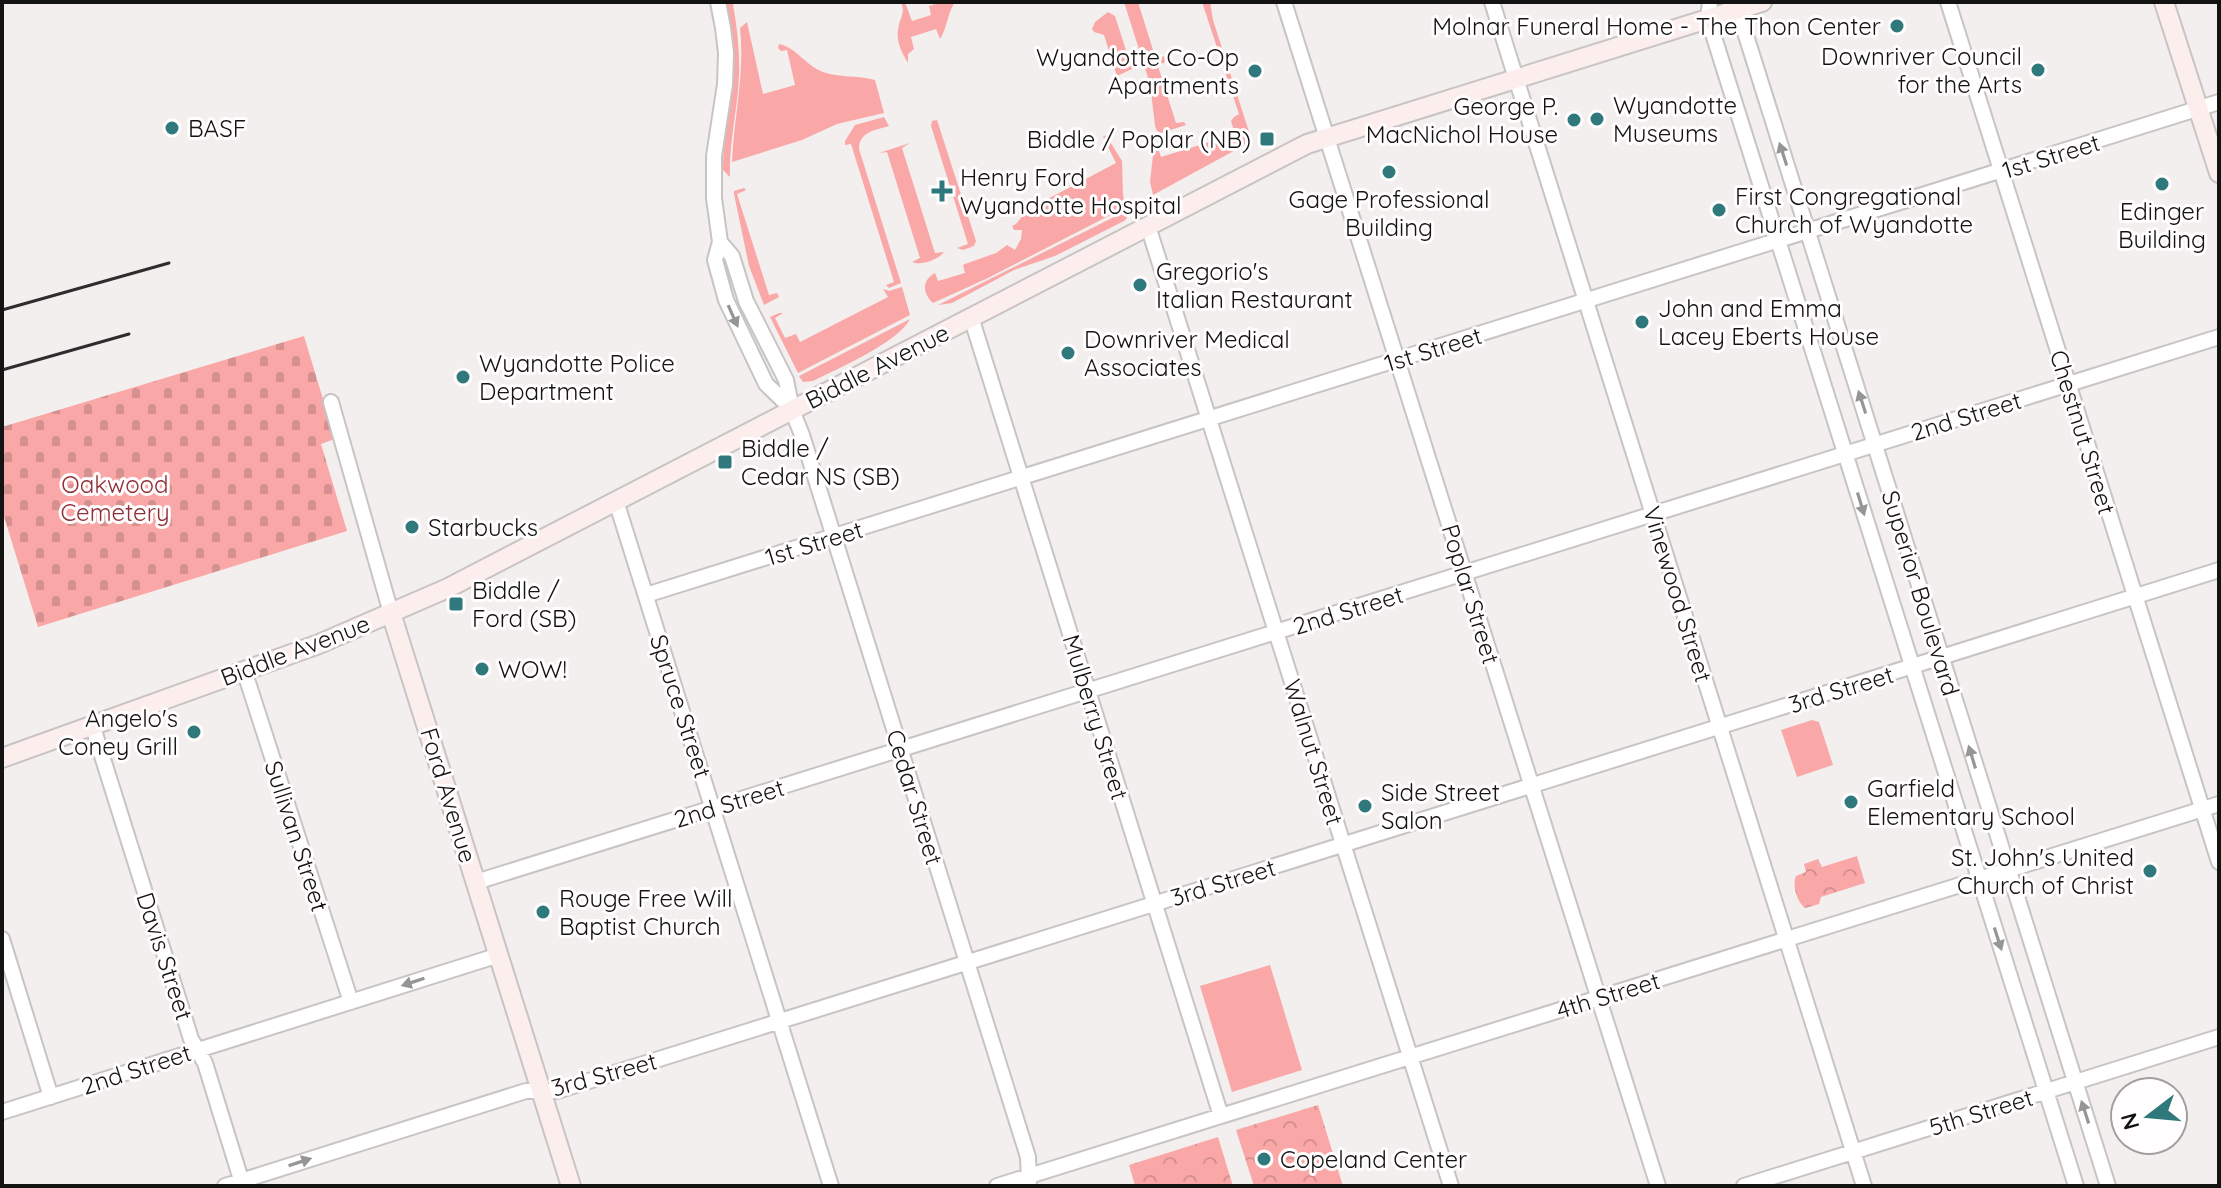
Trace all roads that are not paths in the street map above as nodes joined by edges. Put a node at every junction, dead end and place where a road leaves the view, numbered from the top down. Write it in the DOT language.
graph roads {
  1 [pos="718,2"];
  2 [pos="1284,2"];
  3 [pos="1492,2"];
  4 [pos="1762,2"];
  5 [pos="1948,2"];
  6 [pos="2164,2"];
  7 [pos="1734,6"];
  8 [pos="1709,10"];
  9 [pos="1516,79"];
  10 [pos="2219,102"];
  11 [pos="2199,109"];
  12 [pos="1327,138"];
  13 [pos="2001,171"];
  14 [pos="2219,173"];
  15 [pos="1148,226"];
  16 [pos="1808,232"];
  17 [pos="1778,241"];
  18 [pos="1586,301"];
  19 [pos="971,317"];
  20 [pos="2219,337"];
  21 [pos="1397,360"];
  22 [pos="2068,384"];
  23 [pos="331,402"];
  24 [pos="792,410"];
  25 [pos="1210,419"];
  26 [pos="1875,444"];
  27 [pos="1846,453"];
  28 [pos="1021,478"];
  29 [pos="616,501"];
  30 [pos="1653,514"];
  31 [pos="834,537"];
  32 [pos="2219,570"];
  33 [pos="1464,573"];
  34 [pos="646,595"];
  35 [pos="2135,597"];
  36 [pos="391,613"];
  37 [pos="1277,632"];
  38 [pos="1941,657"];
  39 [pos="1912,667"];
  40 [pos="244,670"];
  41 [pos="1088,691"];
  42 [pos="92,724"];
  43 [pos="1720,727"];
  44 [pos="901,750"];
  45 [pos="2,758"];
  46 [pos="1531,785"];
  47 [pos="2219,804"];
  48 [pos="713,808"];
  49 [pos="2202,809"];
  50 [pos="1344,844"];
  51 [pos="2219,862"];
  52 [pos="2008,870"];
  53 [pos="1979,879"];
  54 [pos="476,882"];
  55 [pos="1154,903"];
  56 [pos="2,939"];
  57 [pos="1786,939"];
  58 [pos="499,955"];
  59 [pos="967,962"];
  60 [pos="1598,998"];
  61 [pos="351,1002"];
  62 [pos="779,1021"];
  63 [pos="2219,1037"];
  64 [pos="197,1049"];
  65 [pos="1411,1057"];
  66 [pos="2076,1082"];
  67 [pos="541,1091"];
  68 [pos="2046,1091"];
  69 [pos="51,1097"];
  70 [pos="2,1112"];
  71 [pos="1221,1116"];
  72 [pos="1853,1152"];
  73 [pos="1029,1181"];
  74 [pos="243,1183"];
  75 [pos="225,1186"];
  76 [pos="571,1186"];
  77 [pos="831,1186"];
  78 [pos="997,1186"];
  79 [pos="1451,1186"];
  80 [pos="1658,1186"];
  81 [pos="1744,1186"];
  82 [pos="1864,1186"];
  83 [pos="2076,1186"];
  84 [pos="2108,1186"];
  1 -- 24 [label="street"];
  2 -- 12 [label="street, Poplar Street"];
  3 -- 9 [label="street, Vinewood Street"];
  4 -- 7 [label="main road, Biddle Avenue"];
  5 -- 13 [label="street, Chestnut Street"];
  6 -- 11 [label="main road"];
  7 -- 8 [label="main road, Biddle Avenue"];
  16 -- 7 [label="street, Superior Boulevard, one-way"];
  8 -- 9 [label="main road, Biddle Avenue"];
  8 -- 17 [label="street, Superior Boulevard"];
  9 -- 12 [label="main road, Biddle Avenue"];
  9 -- 18 [label="street, Vinewood Street"];
  10 -- 11 [label="street, 1st Street"];
  11 -- 13 [label="street, 1st Street"];
  11 -- 14 [label="main road"];
  12 -- 15 [label="main road, Biddle Avenue"];
  12 -- 21 [label="street, Poplar Street"];
  13 -- 16 [label="street, 1st Street"];
  13 -- 22 [label="street, Chestnut Street"];
  15 -- 19 [label="main road, Biddle Avenue"];
  15 -- 25 [label="street, Walnut Street"];
  16 -- 17 [label="street, 1st Street"];
  26 -- 16 [label="street, Superior Boulevard, one-way"];
  17 -- 18 [label="street, 1st Street"];
  17 -- 27 [label="street, Superior Boulevard"];
  18 -- 21 [label="street, 1st Street"];
  18 -- 30 [label="street, Vinewood Street"];
  19 -- 24 [label="main road, Biddle Avenue"];
  19 -- 28 [label="street, Mulberry Street"];
  20 -- 22 [label="street, 2nd Street"];
  21 -- 25 [label="street, 1st Street"];
  21 -- 33 [label="street, Poplar Street"];
  22 -- 26 [label="street, 2nd Street"];
  22 -- 35 [label="street, Chestnut Street"];
  23 -- 36 [label="street, Ford Avenue"];
  24 -- 29 [label="main road, Biddle Avenue"];
  24 -- 31 [label="street, Cedar Street"];
  25 -- 28 [label="street, 1st Street"];
  25 -- 37 [label="street, Walnut Street"];
  26 -- 27 [label="street, 2nd Street"];
  26 -- 38 [label="street, Superior Boulevard"];
  27 -- 30 [label="street, 2nd Street"];
  27 -- 39 [label="street, Superior Boulevard, one-way"];
  28 -- 31 [label="street, 1st Street"];
  28 -- 41 [label="street, Mulberry Street"];
  29 -- 34 [label="street, Spruce Street"];
  29 -- 36 [label="main road, Biddle Avenue"];
  30 -- 33 [label="street, 2nd Street"];
  30 -- 43 [label="street, Vinewood Street"];
  31 -- 34 [label="street, 1st Street"];
  31 -- 44 [label="street, Cedar Street"];
  32 -- 35 [label="street, 3rd Street"];
  33 -- 37 [label="street, 2nd Street"];
  33 -- 46 [label="street, Poplar Street"];
  34 -- 48 [label="street, Spruce Street"];
  35 -- 38 [label="street, 3rd Street"];
  35 -- 49 [label="street, Chestnut Street"];
  36 -- 40 [label="main road, Biddle Avenue"];
  36 -- 54 [label="main road, Ford Avenue"];
  37 -- 41 [label="street, 2nd Street"];
  37 -- 50 [label="street, Walnut Street"];
  38 -- 39 [label="street, 3rd Street"];
  52 -- 38 [label="street, Superior Boulevard, one-way"];
  39 -- 43 [label="street, 3rd Street"];
  39 -- 53 [label="street, Superior Boulevard"];
  40 -- 42 [label="main road, Biddle Avenue"];
  40 -- 61 [label="street, Sullivan Street"];
  41 -- 44 [label="street, 2nd Street"];
  41 -- 55 [label="street, Mulberry Street"];
  42 -- 45 [label="main road, Biddle Avenue"];
  42 -- 64 [label="street, Davis Street"];
  43 -- 46 [label="street, 3rd Street"];
  43 -- 57 [label="street, Vinewood Street"];
  44 -- 48 [label="street, 2nd Street"];
  44 -- 59 [label="street, Cedar Street"];
  46 -- 50 [label="street, 3rd Street"];
  46 -- 60 [label="street, Poplar Street"];
  47 -- 49 [label="street, 4th Street"];
  48 -- 54 [label="street, 2nd Street"];
  48 -- 62 [label="street, Spruce Street"];
  49 -- 51 [label="street, Chestnut Street"];
  49 -- 52 [label="street, 4th Street"];
  50 -- 55 [label="street, 3rd Street"];
  50 -- 65 [label="street, Walnut Street"];
  52 -- 53 [label="street, 4th Street"];
  52 -- 66 [label="street, Superior Boulevard"];
  53 -- 57 [label="street, 4th Street"];
  53 -- 68 [label="street, Superior Boulevard, one-way"];
  54 -- 58 [label="main road, Ford Avenue"];
  55 -- 59 [label="street, 3rd Street"];
  55 -- 71 [label="street, Mulberry Street"];
  56 -- 69 [label="street"];
  57 -- 60 [label="street, 4th Street"];
  57 -- 72 [label="street, Vinewood Street"];
  58 -- 61 [label="street, 2nd Street, one-way"];
  58 -- 67 [label="main road, Ford Avenue"];
  59 -- 62 [label="street, 3rd Street"];
  59 -- 73 [label="street, Cedar Street"];
  60 -- 65 [label="street, 4th Street"];
  60 -- 80 [label="street, Poplar Street"];
  61 -- 64 [label="street, 2nd Street"];
  62 -- 67 [label="street, 3rd Street"];
  62 -- 77 [label="street, Spruce Street"];
  63 -- 66 [label="street, 5th Street"];
  64 -- 69 [label="street, 2nd Street"];
  64 -- 74 [label="street, Davis Street"];
  65 -- 71 [label="street, 4th Street"];
  65 -- 79 [label="street, Walnut Street"];
  66 -- 68 [label="street, 5th Street"];
  84 -- 66 [label="street, Superior Boulevard, one-way"];
  74 -- 67 [label="street, 3rd Street, one-way"];
  67 -- 76 [label="main road, Ford Avenue"];
  68 -- 72 [label="street, 5th Street"];
  68 -- 83 [label="street, Superior Boulevard"];
  69 -- 70 [label="street, 2nd Street"];
  71 -- 73 [label="street, 4th Street"];
  72 -- 81 [label="street, 5th Street"];
  72 -- 82 [label="street, Vinewood Street"];
  73 -- 78 [label="street, 4th Street"];
  74 -- 75 [label="street, 3rd Street"];
}
